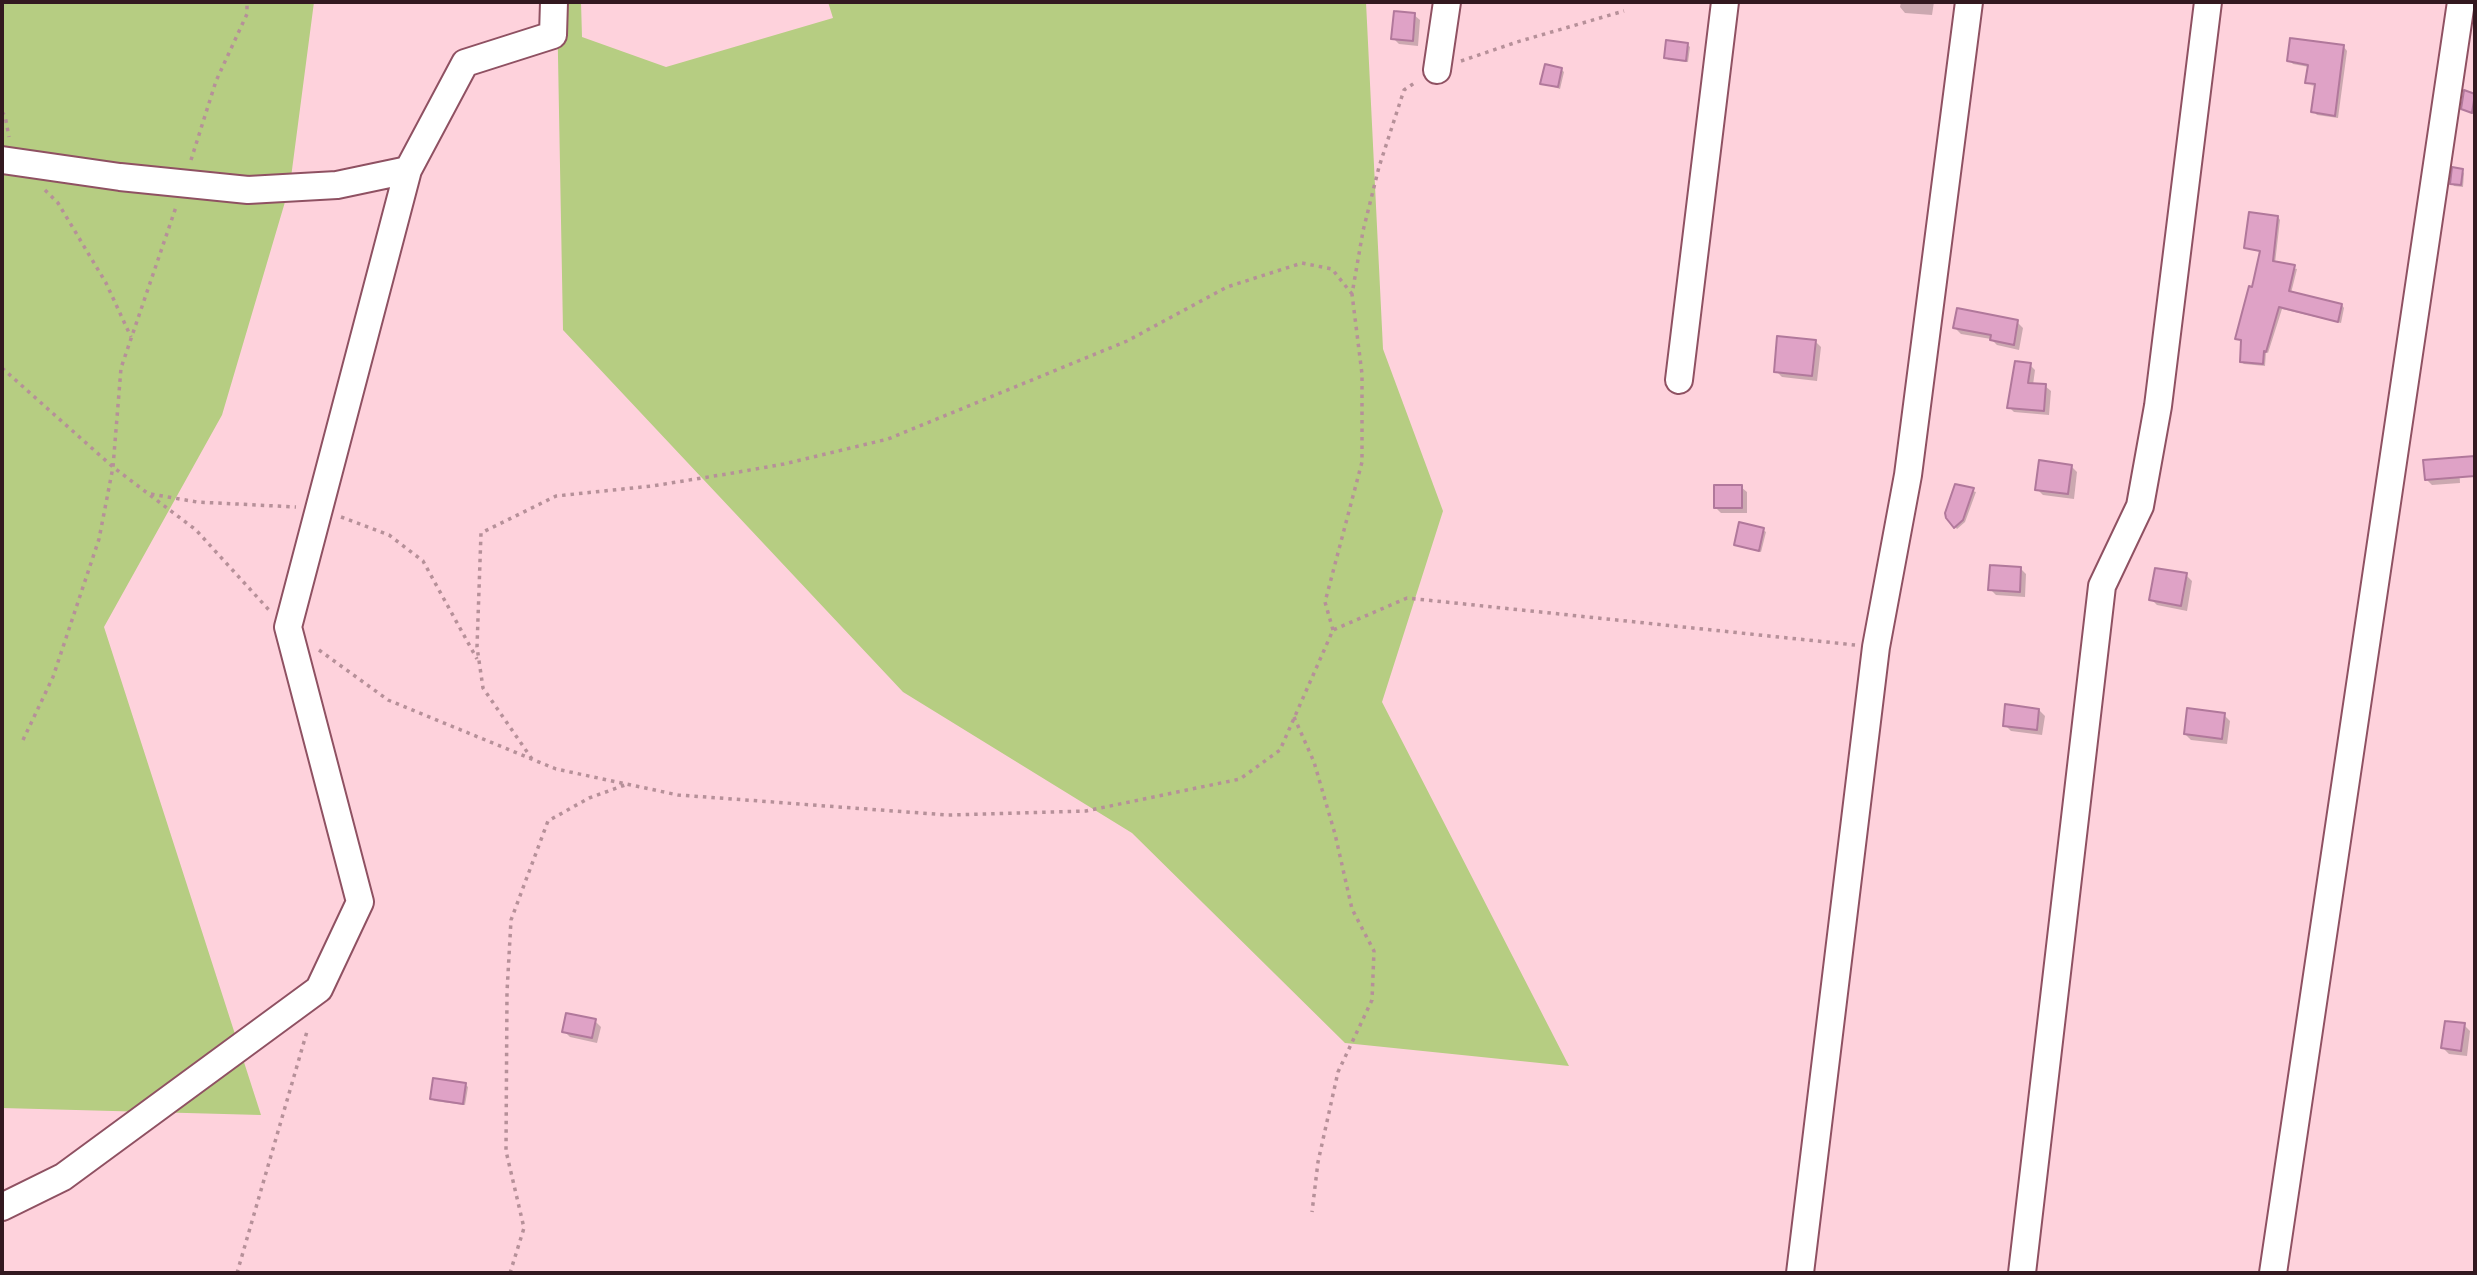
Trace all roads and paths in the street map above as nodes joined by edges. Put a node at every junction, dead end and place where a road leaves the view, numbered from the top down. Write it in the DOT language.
graph roads {
  1 [pos="247,2"];
  2 [pos="554,2"];
  3 [pos="1447,2"];
  4 [pos="1725,2"];
  5 [pos="1969,2"];
  6 [pos="2208,2"];
  7 [pos="2461,2"];
  8 [pos="1624,11"];
  9 [pos="1437,70"];
  10 [pos="2,112"];
  11 [pos="8,160"];
  12 [pos="408,170"];
  13 [pos="184,183"];
  14 [pos="40,186"];
  15 [pos="1352,295"];
  16 [pos="131,339"];
  17 [pos="2,368"];
  18 [pos="1679,380"];
  19 [pos="113,467"];
  20 [pos="288,627"];
  21 [pos="1333,631"];
  22 [pos="1876,647"];
  23 [pos="1294,718"];
  24 [pos="23,740"];
  25 [pos="532,759"];
  26 [pos="627,784"];
  27 [pos="308,1028"];
  28 [pos="2,1207"];
  29 [pos="1312,1212"];
  30 [pos="237,1273"];
  31 [pos="510,1273"];
  32 [pos="1800,1273"];
  33 [pos="2022,1273"];
  34 [pos="2273,1273"];
  1 -- 13 [label="path"];
  2 -- 12 [label="street"];
  3 -- 9 [label="street"];
  4 -- 18 [label="street"];
  5 -- 22 [label="street"];
  6 -- 33 [label="street"];
  7 -- 34 [label="street"];
  8 -- 9 [label="path"];
  9 -- 15 [label="path"];
  10 -- 11 [label="path"];
  11 -- 13 [label="street"];
  12 -- 13 [label="street"];
  12 -- 20 [label="street"];
  13 -- 16 [label="path"];
  14 -- 16 [label="path"];
  15 -- 21 [label="path"];
  15 -- 25 [label="path"];
  16 -- 19 [label="path"];
  17 -- 19 [label="path"];
  19 -- 20 [label="path"];
  19 -- 24 [label="path"];
  20 -- 25 [label="path"];
  20 -- 28 [label="street"];
  21 -- 22 [label="path"];
  21 -- 23 [label="path"];
  22 -- 32 [label="street"];
  23 -- 26 [label="path"];
  23 -- 29 [label="path"];
  25 -- 26 [label="path"];
  26 -- 31 [label="path"];
  27 -- 30 [label="path"];
}
